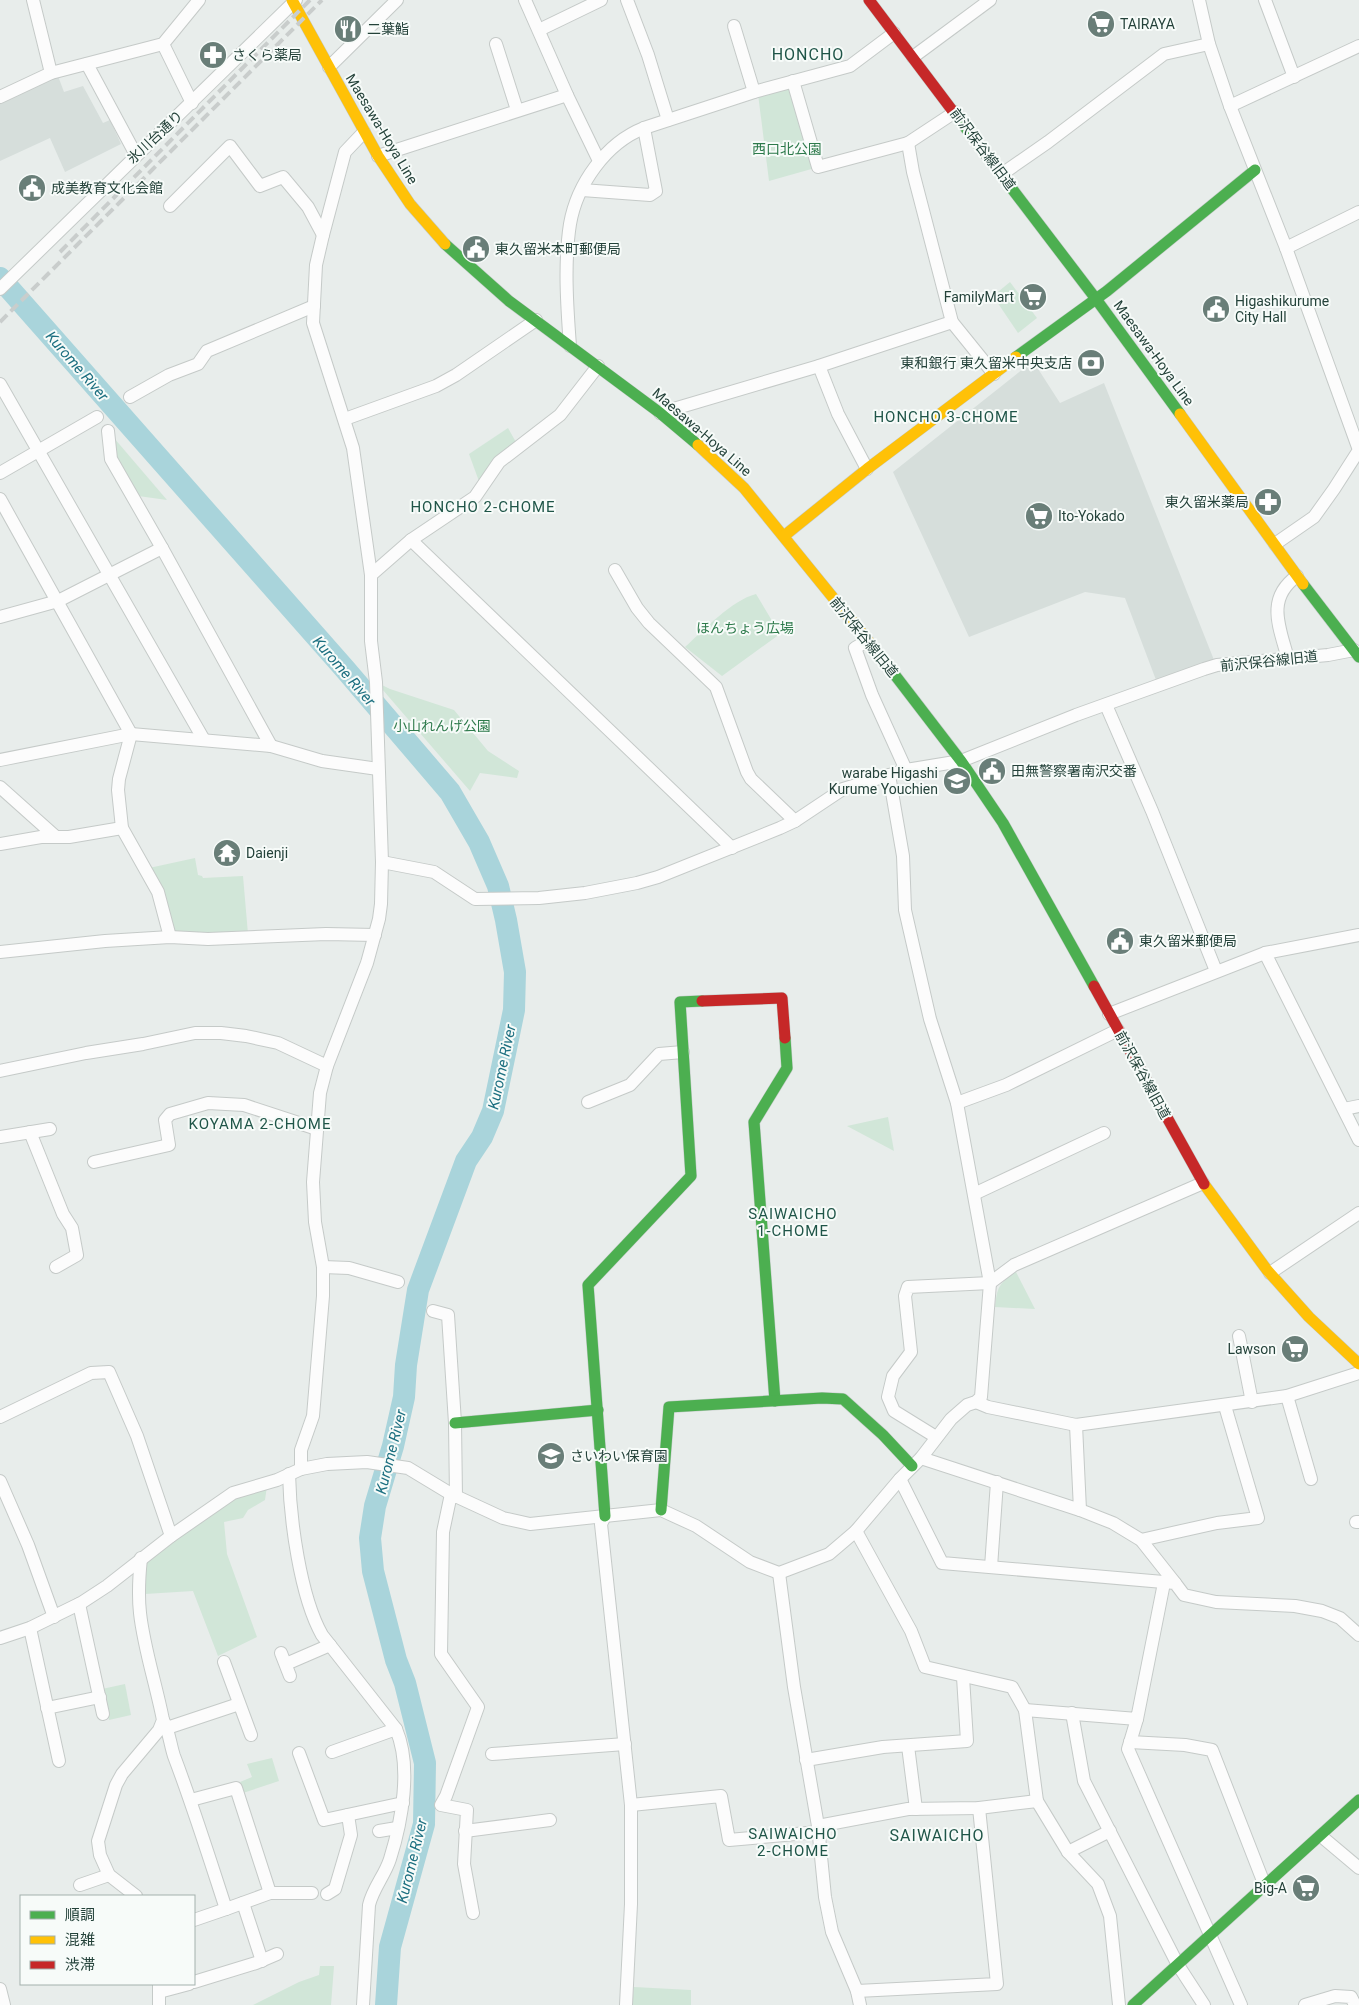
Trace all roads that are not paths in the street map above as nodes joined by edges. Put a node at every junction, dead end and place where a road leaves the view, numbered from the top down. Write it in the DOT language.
graph roads {
  1 [pos="33,0"];
  2 [pos="199,0"];
  3 [pos="397,0"];
  4 [pos="525,0"];
  5 [pos="627,0"];
  6 [pos="869,0"];
  7 [pos="990,0"];
  8 [pos="1199,0"];
  9 [pos="1265,0"];
  10 [pos="294,1"];
  11 [pos="597,1"];
  12 [pos="734,26"];
  13 [pos="539,30"];
  14 [pos="894,33"];
  15 [pos="163,44"];
  16 [pos="496,44"];
  17 [pos="1209,44"];
  18 [pos="1359,46"];
  19 [pos="913,57"];
  20 [pos="87,64"];
  21 [pos="329,67"];
  22 [pos="51,74"];
  23 [pos="1294,77"];
  24 [pos="793,81"];
  25 [pos="754,92"];
  26 [pos="567,95"];
  27 [pos="0,97"];
  28 [pos="192,103"];
  29 [pos="1230,106"];
  30 [pos="517,110"];
  31 [pos="955,112"];
  32 [pos="668,120"];
  33 [pos="644,128"];
  34 [pos="364,132"];
  35 [pos="908,143"];
  36 [pos="136,155"];
  37 [pos="378,156"];
  38 [pos="599,161"];
  39 [pos="1255,170"];
  40 [pos="1002,174"];
  41 [pos="582,190"];
  42 [pos="170,206"];
  43 [pos="1359,212"];
  44 [pos="323,235"];
  45 [pos="1286,248"];
  46 [pos="0,289"];
  47 [pos="1096,299"];
  48 [pos="314,306"];
  49 [pos="536,320"];
  50 [pos="952,322"];
  51 [pos="570,346"];
  52 [pos="598,366"];
  53 [pos="820,366"];
  54 [pos="994,374"];
  55 [pos="0,384"];
  56 [pos="130,397"];
  57 [pos="660,413"];
  58 [pos="98,417"];
  59 [pos="345,419"];
  60 [pos="108,431"];
  61 [pos="1358,442"];
  62 [pos="40,451"];
  63 [pos="867,469"];
  64 [pos="0,473"];
  65 [pos="0,499"];
  66 [pos="784,536"];
  67 [pos="411,540"];
  68 [pos="1275,544"];
  69 [pos="162,548"];
  70 [pos="616,570"];
  71 [pos="111,575"];
  72 [pos="371,575"];
  73 [pos="1297,576"];
  74 [pos="58,601"];
  75 [pos="0,616"];
  76 [pos="867,641"];
  77 [pos="1357,652"];
  78 [pos="1288,659"];
  79 [pos="1106,705"];
  80 [pos="131,734"];
  81 [pos="204,740"];
  82 [pos="271,746"];
  83 [pos="0,760"];
  84 [pos="961,761"];
  85 [pos="378,769"];
  86 [pos="906,770"];
  87 [pos="889,775"];
  88 [pos="0,787"];
  89 [pos="795,820"];
  90 [pos="122,828"];
  91 [pos="56,837"];
  92 [pos="0,844"];
  93 [pos="732,848"];
  94 [pos="382,862"];
  95 [pos="375,935"];
  96 [pos="1359,935"];
  97 [pos="170,936"];
  98 [pos="0,952"];
  99 [pos="1265,953"];
  100 [pos="1216,971"];
  101 [pos="1109,1014"];
  102 [pos="1118,1030"];
  103 [pos="683,1052"];
  104 [pos="327,1066"];
  105 [pos="0,1071"];
  106 [pos="588,1102"];
  107 [pos="957,1104"];
  108 [pos="1359,1106"];
  109 [pos="1344,1109"];
  110 [pos="50,1129"];
  111 [pos="317,1129"];
  112 [pos="30,1132"];
  113 [pos="1104,1133"];
  114 [pos="0,1138"];
  115 [pos="1359,1140"];
  116 [pos="94,1162"];
  117 [pos="1203,1183"];
  118 [pos="974,1194"];
  119 [pos="1359,1213"];
  120 [pos="56,1267"];
  121 [pos="324,1267"];
  122 [pos="1270,1273"];
  123 [pos="398,1282"];
  124 [pos="990,1283"];
  125 [pos="433,1311"];
  126 [pos="1239,1336"];
  127 [pos="1359,1364"];
  128 [pos="1359,1373"];
  129 [pos="1287,1396"];
  130 [pos="775,1401"];
  131 [pos="976,1402"];
  132 [pos="1252,1402"];
  133 [pos="1225,1406"];
  134 [pos="598,1410"];
  135 [pos="0,1417"];
  136 [pos="455,1423"];
  137 [pos="1076,1425"];
  138 [pos="936,1437"];
  139 [pos="916,1462"];
  140 [pos="295,1472"];
  141 [pos="900,1479"];
  142 [pos="1311,1479"];
  143 [pos="0,1481"];
  144 [pos="997,1482"];
  145 [pos="453,1495"];
  146 [pos="661,1510"];
  147 [pos="1080,1510"];
  148 [pos="605,1516"];
  149 [pos="856,1531"];
  150 [pos="171,1536"];
  151 [pos="1141,1540"];
  152 [pos="141,1558"];
  153 [pos="991,1567"];
  154 [pos="779,1573"];
  155 [pos="1170,1583"];
  156 [pos="79,1604"];
  157 [pos="54,1618"];
  158 [pos="30,1628"];
  159 [pos="1359,1635"];
  160 [pos="0,1638"];
  161 [pos="330,1645"];
  162 [pos="224,1662"];
  163 [pos="285,1664"];
  164 [pos="962,1677"];
  165 [pos="100,1697"];
  166 [pos="239,1704"];
  167 [pos="47,1708"];
  168 [pos="1025,1710"];
  169 [pos="103,1714"];
  170 [pos="1072,1714"];
  171 [pos="1137,1719"];
  172 [pos="165,1724"];
  173 [pos="396,1729"];
  174 [pos="251,1735"];
  175 [pos="1130,1742"];
  176 [pos="625,1744"];
  177 [pos="908,1746"];
  178 [pos="332,1752"];
  179 [pos="299,1753"];
  180 [pos="492,1754"];
  181 [pos="59,1760"];
  182 [pos="806,1760"];
  183 [pos="191,1800"];
  184 [pos="1359,1800"];
  185 [pos="1037,1801"];
  186 [pos="403,1803"];
  187 [pos="631,1805"];
  188 [pos="979,1808"];
  189 [pos="916,1809"];
  190 [pos="348,1815"];
  191 [pos="550,1820"];
  192 [pos="397,1828"];
  193 [pos="818,1829"];
  194 [pos="379,1831"];
  195 [pos="465,1831"];
  196 [pos="1110,1831"];
  197 [pos="1321,1836"];
  198 [pos="1068,1852"];
  199 [pos="1359,1868"];
  200 [pos="109,1875"];
  201 [pos="80,1885"];
  202 [pos="1265,1886"];
  203 [pos="270,1893"];
  204 [pos="312,1893"];
  205 [pos="327,1894"];
  206 [pos="135,1895"];
  207 [pos="243,1903"];
  208 [pos="226,1908"];
  209 [pos="473,1913"];
  210 [pos="195,1920"];
  211 [pos="1209,1937"];
  212 [pos="277,1954"];
  213 [pos="262,1961"];
  214 [pos="1178,1965"];
  215 [pos="195,1982"];
  216 [pos="187,1985"];
  217 [pos="0,1989"];
  218 [pos="857,1991"];
  219 [pos="159,1994"];
  220 [pos="4,2005"];
  221 [pos="362,2005"];
  222 [pos="626,2005"];
  223 [pos="860,2005"];
  224 [pos="1119,2005"];
  225 [pos="1133,2005"];
  226 [pos="1204,2005"];
  227 [pos="1240,2005"];
  228 [pos="1304,2005"];
  229 [pos="1355,2005"];
  1 -- 22 [label="street"];
  2 -- 15 [label="street"];
  3 -- 21 [label="street"];
  4 -- 13 [label="street"];
  5 -- 32 [label="street"];
  6 -- 14 [label="street, 前沢保谷線旧道"];
  7 -- 19 [label="street"];
  8 -- 17 [label="street"];
  9 -- 23 [label="street"];
  10 -- 21 [label="street, Maesawa-Hoya Line"];
  10 -- 28 [label="street, 氷川台通り"];
  11 -- 13 [label="street"];
  12 -- 25 [label="street"];
  13 -- 26 [label="street"];
  14 -- 19 [label="street, 前沢保谷線旧道"];
  14 -- 24 [label="street"];
  15 -- 20 [label="street"];
  15 -- 28 [label="street"];
  16 -- 30 [label="street"];
  17 -- 29 [label="street"];
  17 -- 40 [label="street"];
  18 -- 23 [label="street"];
  19 -- 31 [label="street, 前沢保谷線旧道"];
  20 -- 22 [label="street"];
  20 -- 36 [label="street"];
  21 -- 34 [label="street, Maesawa-Hoya Line"];
  22 -- 27 [label="street"];
  23 -- 29 [label="street"];
  24 -- 25 [label="street"];
  24 -- 35 [label="street"];
  25 -- 32 [label="street"];
  26 -- 30 [label="street"];
  26 -- 38 [label="street"];
  28 -- 36 [label="street, 氷川台通り"];
  29 -- 39 [label="street"];
  30 -- 37 [label="street"];
  31 -- 35 [label="street"];
  31 -- 40 [label="street, 前沢保谷線旧道"];
  32 -- 33 [label="street"];
  33 -- 38 [label="street"];
  33 -- 41 [label="street"];
  34 -- 37 [label="street, Maesawa-Hoya Line"];
  34 -- 44 [label="street"];
  35 -- 50 [label="street"];
  36 -- 46 [label="street, 氷川台通り"];
  37 -- 49 [label="street, Maesawa-Hoya Line"];
  38 -- 41 [label="street"];
  39 -- 45 [label="street"];
  39 -- 47 [label="street"];
  40 -- 47 [label="street, 前沢保谷線旧道"];
  41 -- 51 [label="street"];
  42 -- 44 [label="street"];
  43 -- 45 [label="street"];
  44 -- 48 [label="street"];
  45 -- 61 [label="street"];
  47 -- 54 [label="street, Maesawa-Hoya Line"];
  47 -- 68 [label="street, Maesawa-Hoya Line"];
  48 -- 56 [label="street"];
  48 -- 59 [label="street"];
  49 -- 51 [label="street, Maesawa-Hoya Line"];
  49 -- 59 [label="street"];
  50 -- 53 [label="street"];
  50 -- 54 [label="street"];
  51 -- 52 [label="street, Maesawa-Hoya Line"];
  52 -- 57 [label="street, Maesawa-Hoya Line"];
  52 -- 67 [label="street"];
  53 -- 57 [label="street"];
  53 -- 63 [label="street"];
  54 -- 63 [label="street, Maesawa-Hoya Line"];
  55 -- 62 [label="street"];
  57 -- 66 [label="street, Maesawa-Hoya Line"];
  58 -- 62 [label="street"];
  59 -- 72 [label="street"];
  60 -- 69 [label="street"];
  61 -- 68 [label="street"];
  62 -- 64 [label="street"];
  62 -- 71 [label="street"];
  63 -- 66 [label="street, Maesawa-Hoya Line"];
  65 -- 74 [label="street"];
  66 -- 76 [label="street, 前沢保谷線旧道"];
  67 -- 72 [label="street"];
  67 -- 93 [label="street"];
  68 -- 73 [label="street, Maesawa-Hoya Line"];
  69 -- 71 [label="street"];
  69 -- 82 [label="street"];
  70 -- 89 [label="street"];
  71 -- 74 [label="street"];
  71 -- 81 [label="street"];
  72 -- 85 [label="street"];
  73 -- 77 [label="street, Maesawa-Hoya Line"];
  73 -- 78 [label="street"];
  74 -- 75 [label="street"];
  74 -- 80 [label="street"];
  76 -- 84 [label="street, 前沢保谷線旧道"];
  76 -- 86 [label="street"];
  77 -- 78 [label="street, 前沢保谷線旧道"];
  78 -- 79 [label="street, 前沢保谷線旧道"];
  79 -- 84 [label="street, 前沢保谷線旧道"];
  79 -- 100 [label="street"];
  80 -- 81 [label="street"];
  80 -- 83 [label="street"];
  80 -- 90 [label="street"];
  81 -- 82 [label="street"];
  82 -- 85 [label="street"];
  84 -- 86 [label="street"];
  84 -- 101 [label="street, 前沢保谷線旧道"];
  85 -- 94 [label="street"];
  86 -- 87 [label="street"];
  87 -- 89 [label="street"];
  87 -- 107 [label="street"];
  88 -- 91 [label="street"];
  89 -- 93 [label="street"];
  90 -- 91 [label="street"];
  90 -- 97 [label="street"];
  91 -- 92 [label="street"];
  93 -- 94 [label="street"];
  94 -- 95 [label="street"];
  95 -- 97 [label="street"];
  95 -- 104 [label="street"];
  96 -- 99 [label="street"];
  97 -- 98 [label="street"];
  99 -- 100 [label="street"];
  99 -- 109 [label="street"];
  100 -- 101 [label="street"];
  101 -- 102 [label="street, 前沢保谷線旧道"];
  102 -- 107 [label="street"];
  102 -- 117 [label="street, 前沢保谷線旧道"];
  103 -- 106 [label="street"];
  103 -- 130 [label="street"];
  103 -- 134 [label="street"];
  104 -- 105 [label="street"];
  104 -- 111 [label="street"];
  107 -- 118 [label="street"];
  108 -- 109 [label="street"];
  109 -- 115 [label="street"];
  110 -- 112 [label="street"];
  111 -- 116 [label="street"];
  111 -- 121 [label="street"];
  112 -- 114 [label="street"];
  112 -- 120 [label="street"];
  113 -- 118 [label="street"];
  117 -- 122 [label="street, 前沢保谷線旧道"];
  117 -- 124 [label="street"];
  118 -- 124 [label="street"];
  119 -- 122 [label="street"];
  121 -- 123 [label="street"];
  121 -- 140 [label="street"];
  122 -- 127 [label="street, 前沢保谷線旧道"];
  124 -- 131 [label="street"];
  124 -- 138 [label="street"];
  125 -- 136 [label="street"];
  126 -- 132 [label="street"];
  128 -- 129 [label="street"];
  129 -- 132 [label="street"];
  129 -- 142 [label="street"];
  130 -- 139 [label="street"];
  130 -- 146 [label="street"];
  131 -- 137 [label="street"];
  131 -- 138 [label="street"];
  132 -- 133 [label="street"];
  133 -- 137 [label="street"];
  133 -- 151 [label="street"];
  134 -- 136 [label="street"];
  134 -- 148 [label="street"];
  135 -- 150 [label="street"];
  136 -- 145 [label="street"];
  137 -- 147 [label="street"];
  138 -- 139 [label="street"];
  139 -- 141 [label="street"];
  139 -- 144 [label="street"];
  140 -- 145 [label="street"];
  140 -- 150 [label="street"];
  140 -- 161 [label="street"];
  141 -- 149 [label="street"];
  141 -- 153 [label="street"];
  143 -- 157 [label="street"];
  144 -- 147 [label="street"];
  144 -- 153 [label="street"];
  145 -- 148 [label="street"];
  145 -- 195 [label="street"];
  146 -- 148 [label="street"];
  146 -- 154 [label="street"];
  147 -- 151 [label="street"];
  148 -- 176 [label="street"];
  149 -- 154 [label="street"];
  149 -- 164 [label="street"];
  150 -- 152 [label="street"];
  151 -- 155 [label="street"];
  152 -- 156 [label="street"];
  152 -- 172 [label="street"];
  153 -- 155 [label="street"];
  154 -- 182 [label="street"];
  155 -- 159 [label="street"];
  155 -- 171 [label="street"];
  156 -- 157 [label="street"];
  156 -- 165 [label="street"];
  157 -- 158 [label="street"];
  158 -- 160 [label="street"];
  158 -- 167 [label="street"];
  161 -- 163 [label="street"];
  161 -- 173 [label="street"];
  162 -- 166 [label="street"];
  164 -- 168 [label="street"];
  164 -- 177 [label="street"];
  165 -- 167 [label="street"];
  165 -- 169 [label="street"];
  166 -- 172 [label="street"];
  166 -- 174 [label="street"];
  167 -- 181 [label="street"];
  168 -- 170 [label="street"];
  168 -- 185 [label="street"];
  170 -- 171 [label="street"];
  170 -- 196 [label="street"];
  171 -- 175 [label="street"];
  172 -- 183 [label="street"];
  172 -- 200 [label="street"];
  173 -- 178 [label="street"];
  173 -- 186 [label="street"];
  175 -- 202 [label="street"];
  175 -- 211 [label="street"];
  176 -- 180 [label="street"];
  176 -- 187 [label="street"];
  177 -- 182 [label="street"];
  177 -- 189 [label="street"];
  179 -- 190 [label="street"];
  182 -- 193 [label="street"];
  183 -- 203 [label="street"];
  183 -- 208 [label="street"];
  184 -- 197 [label="street"];
  185 -- 188 [label="street"];
  185 -- 198 [label="street"];
  186 -- 190 [label="street"];
  186 -- 192 [label="street"];
  187 -- 193 [label="street"];
  187 -- 222 [label="street"];
  188 -- 189 [label="street"];
  188 -- 218 [label="street"];
  189 -- 193 [label="street"];
  190 -- 205 [label="street"];
  191 -- 195 [label="street"];
  192 -- 194 [label="street"];
  192 -- 221 [label="street"];
  193 -- 218 [label="street"];
  195 -- 209 [label="street"];
  196 -- 198 [label="street"];
  196 -- 214 [label="street"];
  197 -- 199 [label="street"];
  197 -- 202 [label="street"];
  198 -- 224 [label="street"];
  200 -- 201 [label="street"];
  200 -- 206 [label="street"];
  202 -- 211 [label="street"];
  203 -- 204 [label="street"];
  203 -- 207 [label="street"];
  207 -- 208 [label="street"];
  207 -- 213 [label="street"];
  208 -- 210 [label="street"];
  211 -- 214 [label="street"];
  211 -- 227 [label="street"];
  212 -- 213 [label="street"];
  213 -- 215 [label="street"];
  214 -- 225 [label="street"];
  214 -- 226 [label="street"];
  216 -- 219 [label="street"];
  217 -- 220 [label="street"];
  218 -- 223 [label="street"];
  228 -- 229 [label="street"];
}
